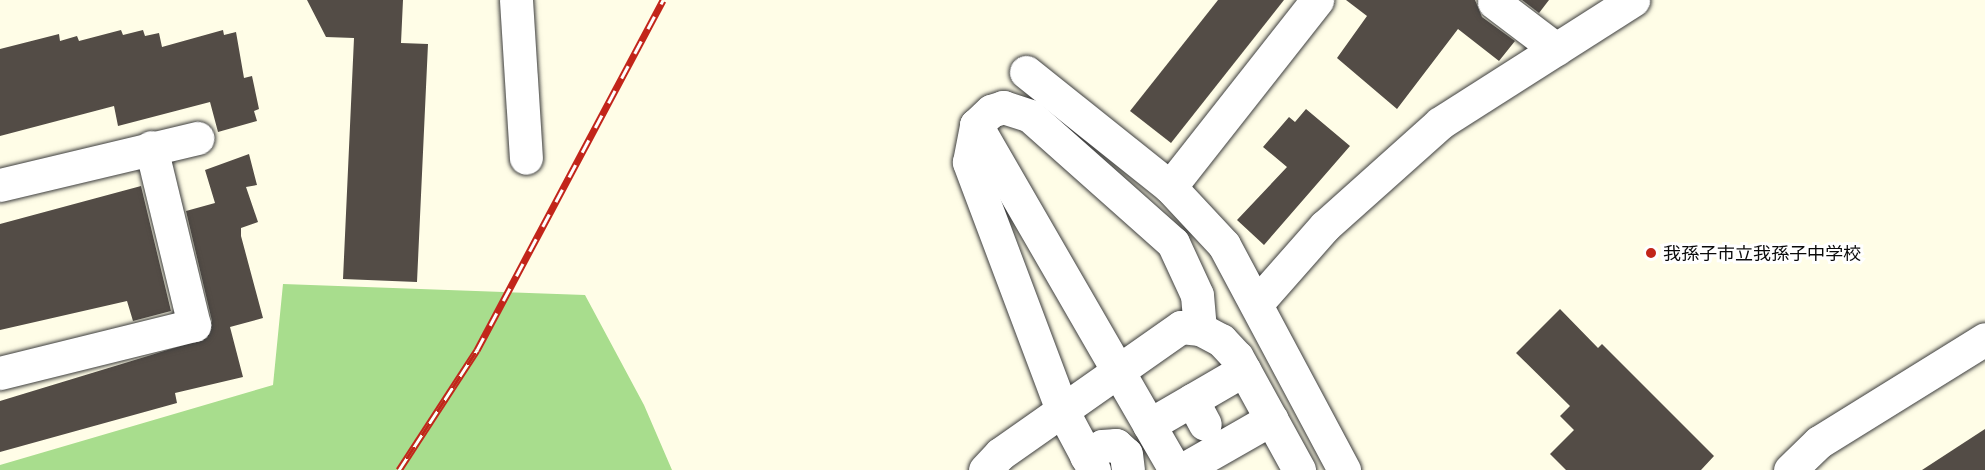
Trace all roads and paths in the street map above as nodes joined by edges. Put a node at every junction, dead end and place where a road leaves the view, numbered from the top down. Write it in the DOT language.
graph roads {
  1 [pos="516,0"];
  2 [pos="1317,0"];
  3 [pos="1633,0"];
  4 [pos="1494,2"];
  5 [pos="1556,50"];
  6 [pos="1026,72"];
  7 [pos="976,125"];
  8 [pos="197,138"];
  9 [pos="152,147"];
  10 [pos="526,158"];
  11 [pos="0,185"];
  12 [pos="1170,187"];
  13 [pos="1257,303"];
  14 [pos="1200,328"];
  15 [pos="1985,339"];
  16 [pos="1244,370"];
  17 [pos="1118,371"];
  18 [pos="0,373"];
  19 [pos="1062,410"];
  20 [pos="1271,419"];
  21 [pos="1149,425"];
  22 [pos="1211,436"];
  23 [pos="1090,463"];
  24 [pos="985,470"];
  25 [pos="1128,470"];
  26 [pos="1175,470"];
  27 [pos="1182,470"];
  28 [pos="1299,470"];
  29 [pos="1344,470"];
  30 [pos="1790,470"];
  1 -- 10 [label="street"];
  2 -- 12 [label="street"];
  3 -- 5 [label="street"];
  4 -- 5 [label="street"];
  5 -- 13 [label="street"];
  6 -- 12 [label="street"];
  7 -- 14 [label="street"];
  7 -- 17 [label="street"];
  7 -- 19 [label="street"];
  8 -- 9 [label="street"];
  9 -- 11 [label="street"];
  9 -- 18 [label="street"];
  12 -- 13 [label="street"];
  13 -- 29 [label="street"];
  14 -- 16 [label="street"];
  14 -- 17 [label="street"];
  15 -- 30 [label="street"];
  16 -- 20 [label="street"];
  16 -- 22 [label="street"];
  17 -- 19 [label="street"];
  17 -- 21 [label="street"];
  19 -- 23 [label="street"];
  19 -- 24 [label="street"];
  20 -- 22 [label="street"];
  20 -- 28 [label="street"];
  21 -- 22 [label="street"];
  21 -- 26 [label="street"];
  22 -- 27 [label="street"];
  23 -- 25 [label="street"];
}
